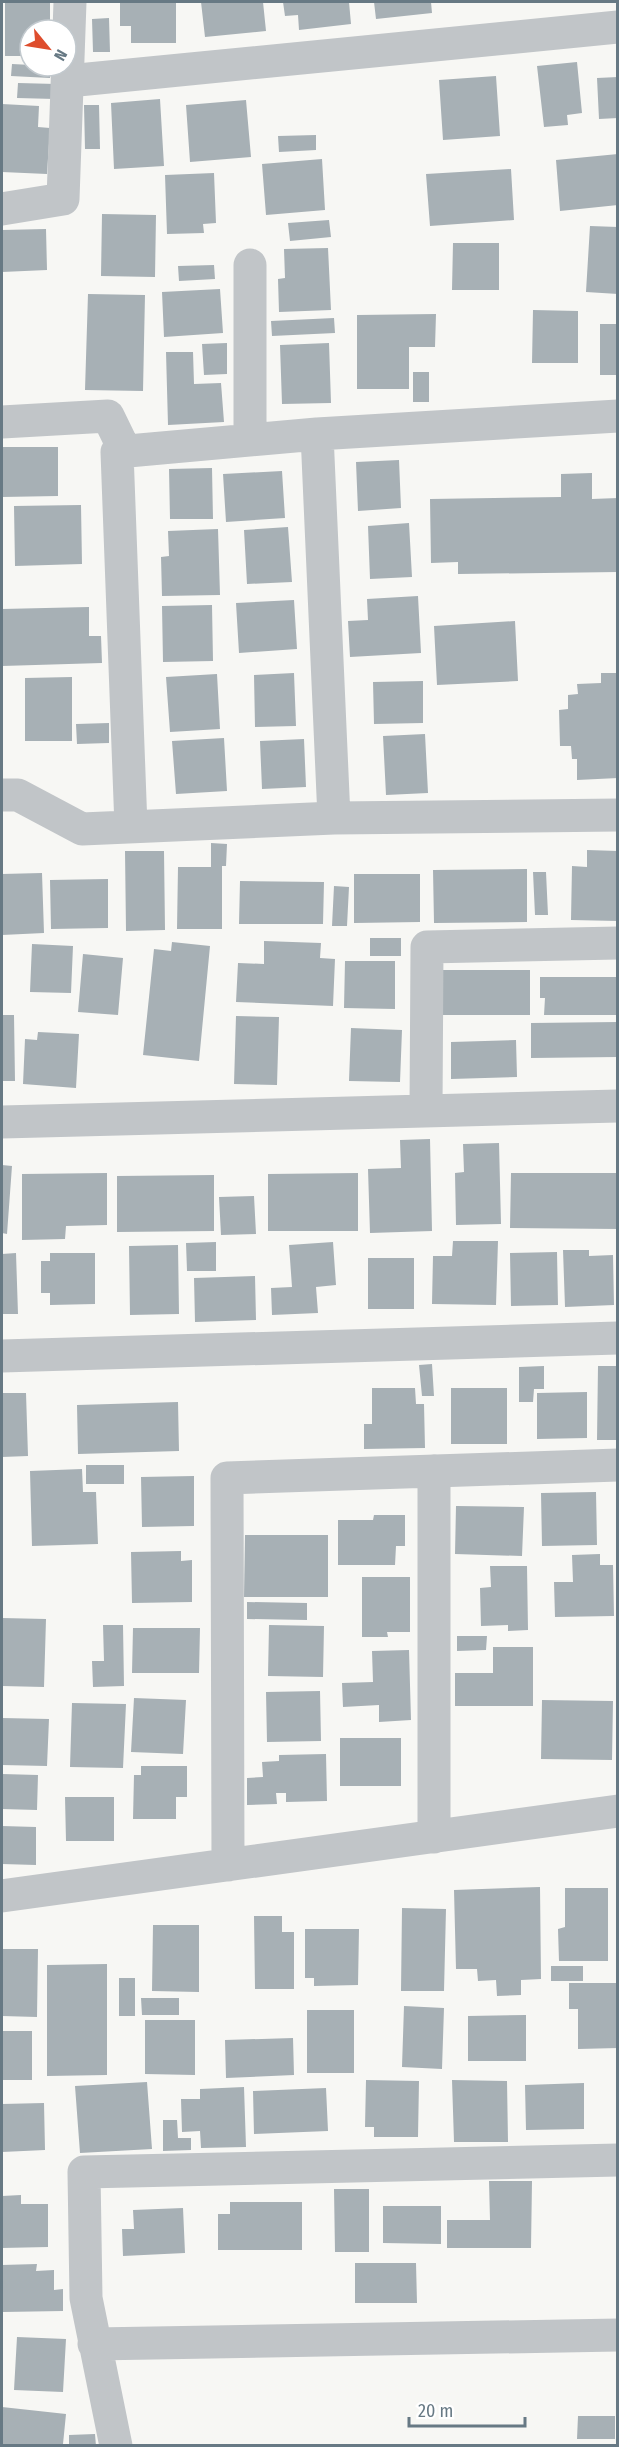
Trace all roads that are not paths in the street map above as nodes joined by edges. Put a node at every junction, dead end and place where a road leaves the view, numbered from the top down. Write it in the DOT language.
graph roads {
  1 [pos="70,2"];
  2 [pos="618,27"];
  3 [pos="68,81"];
  4 [pos="2,209"];
  5 [pos="250,265"];
  6 [pos="618,416"];
  7 [pos="2,422"];
  8 [pos="317,434"];
  9 [pos="250,439"];
  10 [pos="125,450"];
  11 [pos="2,795"];
  12 [pos="618,815"];
  13 [pos="334,818"];
  14 [pos="131,827"];
  15 [pos="618,943"];
  16 [pos="618,1106"];
  17 [pos="426,1110"];
  18 [pos="2,1122"];
  19 [pos="618,1338"];
  20 [pos="2,1356"];
  21 [pos="618,1466"];
  22 [pos="434,1471"];
  23 [pos="618,1811"];
  24 [pos="434,1837"];
  25 [pos="228,1865"];
  26 [pos="2,1896"];
  27 [pos="618,2160"];
  28 [pos="618,2335"];
  29 [pos="94,2344"];
  30 [pos="116,2445"];
  1 -- 3 [label="street"];
  2 -- 3 [label="street"];
  3 -- 4 [label="street"];
  5 -- 9 [label="street"];
  6 -- 8 [label="street"];
  7 -- 10 [label="street"];
  8 -- 9 [label="street"];
  8 -- 13 [label="street"];
  9 -- 10 [label="street"];
  10 -- 14 [label="street"];
  11 -- 14 [label="street"];
  12 -- 13 [label="street"];
  13 -- 14 [label="street"];
  15 -- 17 [label="street"];
  16 -- 17 [label="street"];
  17 -- 18 [label="street"];
  19 -- 20 [label="street"];
  21 -- 22 [label="street"];
  22 -- 24 [label="street"];
  22 -- 25 [label="street"];
  23 -- 24 [label="street"];
  24 -- 25 [label="street"];
  25 -- 26 [label="street"];
  27 -- 29 [label="street"];
  28 -- 29 [label="street"];
  29 -- 30 [label="street"];
}
